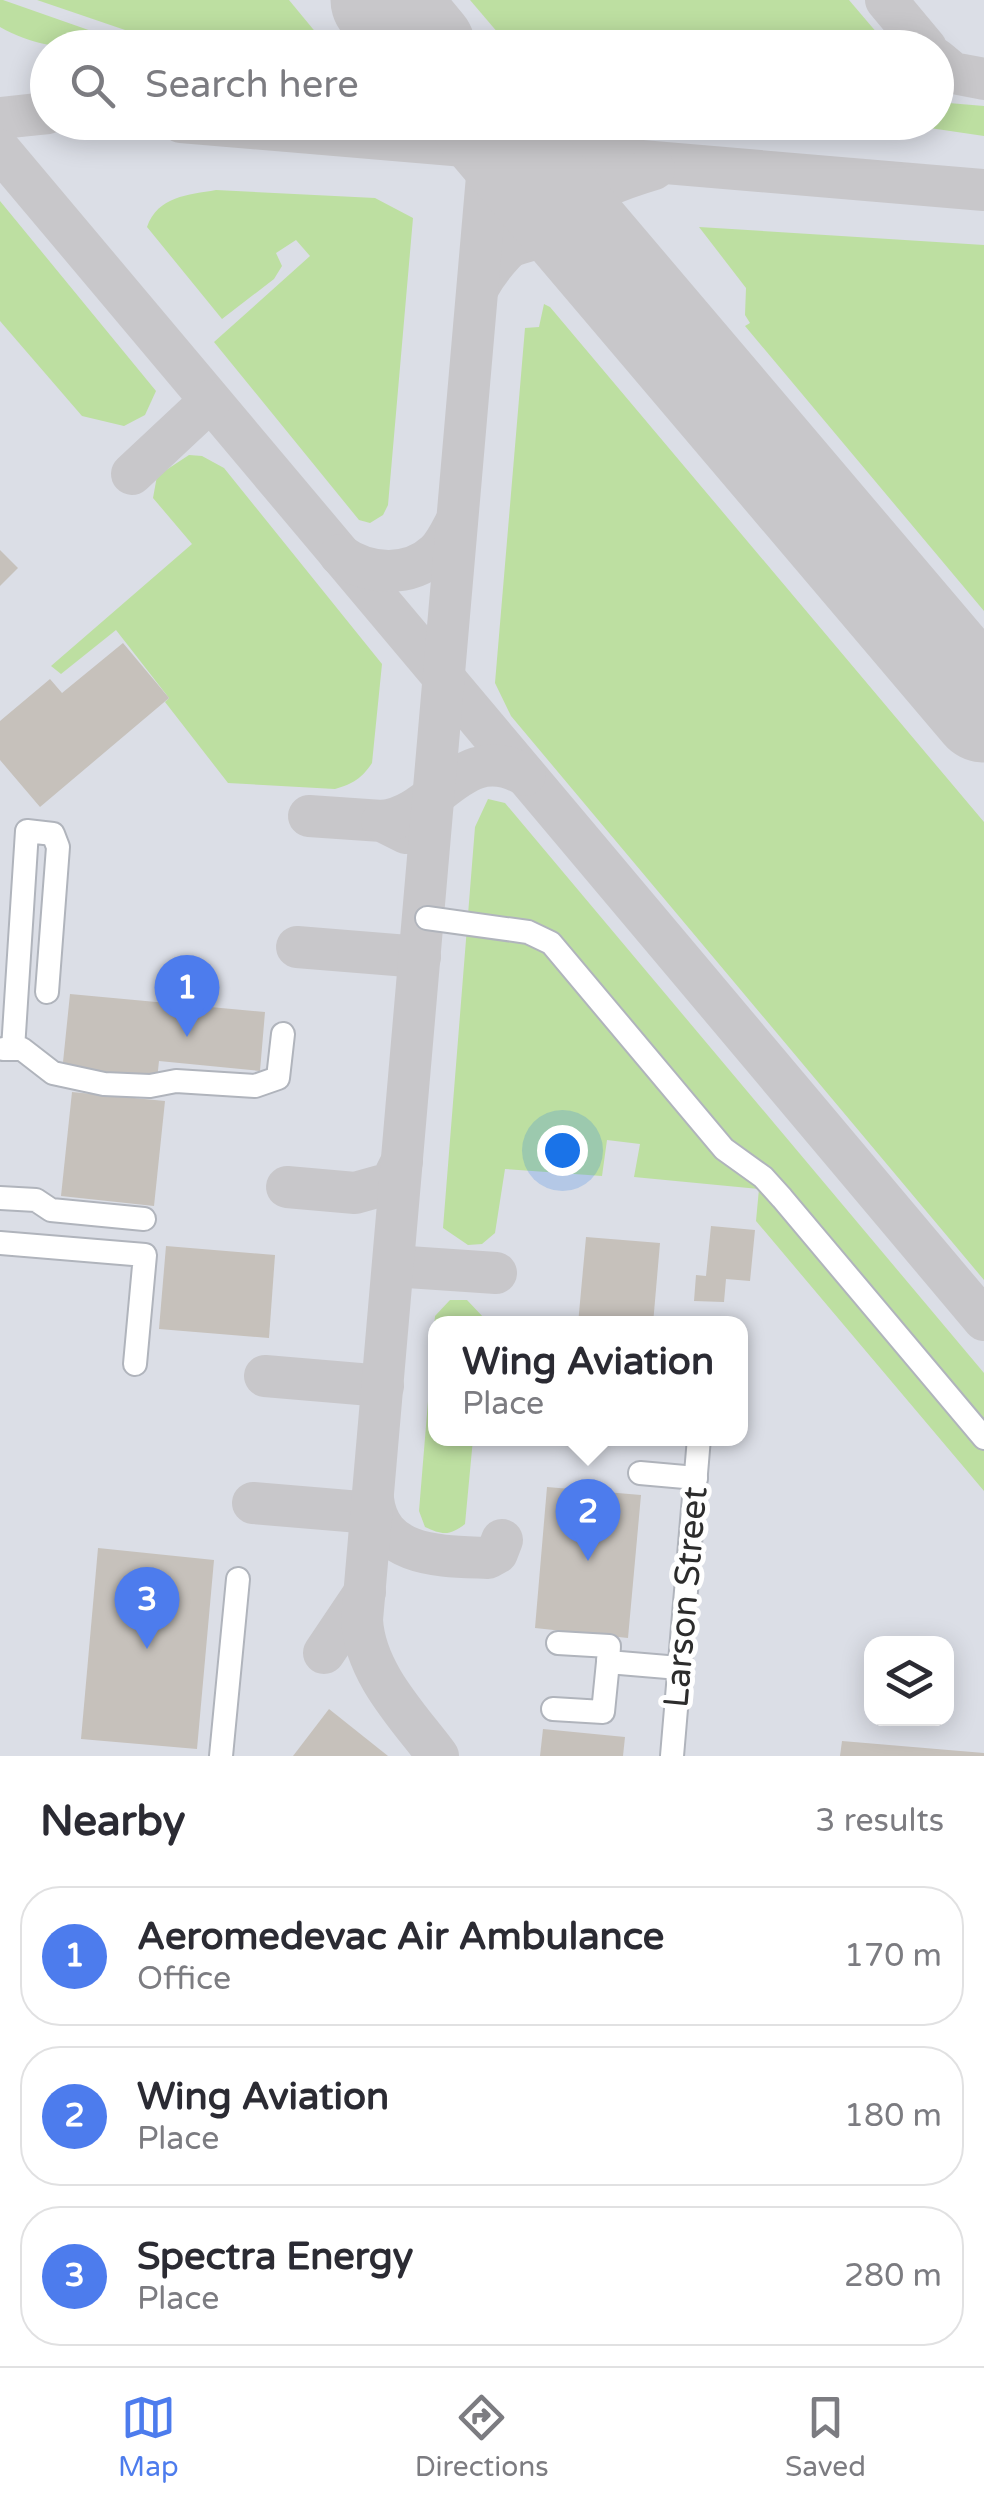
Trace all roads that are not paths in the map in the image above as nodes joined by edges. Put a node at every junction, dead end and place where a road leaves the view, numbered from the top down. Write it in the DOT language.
graph roads {
  1 [pos="426,918"];
  2 [pos="47,992"];
  3 [pos="282,1034"];
  4 [pos="6,1050"];
  5 [pos="0,1198"];
  6 [pos="144,1219"];
  7 [pos="0,1244"];
  8 [pos="135,1364"];
  9 [pos="984,1438"];
  10 [pos="698,1446"];
  11 [pos="640,1473"];
  12 [pos="696,1478"];
  13 [pos="238,1580"];
  14 [pos="558,1643"];
  15 [pos="608,1662"];
  16 [pos="680,1668"];
  17 [pos="553,1709"];
  18 [pos="221,1756"];
  19 [pos="672,1756"];
  1 -- 9 [label="lane"];
  2 -- 4 [label="lane"];
  3 -- 4 [label="lane"];
  5 -- 6 [label="lane"];
  7 -- 8 [label="lane"];
  10 -- 12 [label="lane, Larson Street"];
  11 -- 12 [label="lane"];
  12 -- 16 [label="lane, Larson Street"];
  13 -- 18 [label="lane"];
  14 -- 15 [label="lane"];
  15 -- 16 [label="lane"];
  15 -- 17 [label="lane"];
  16 -- 19 [label="lane, Larson Street"];
}
